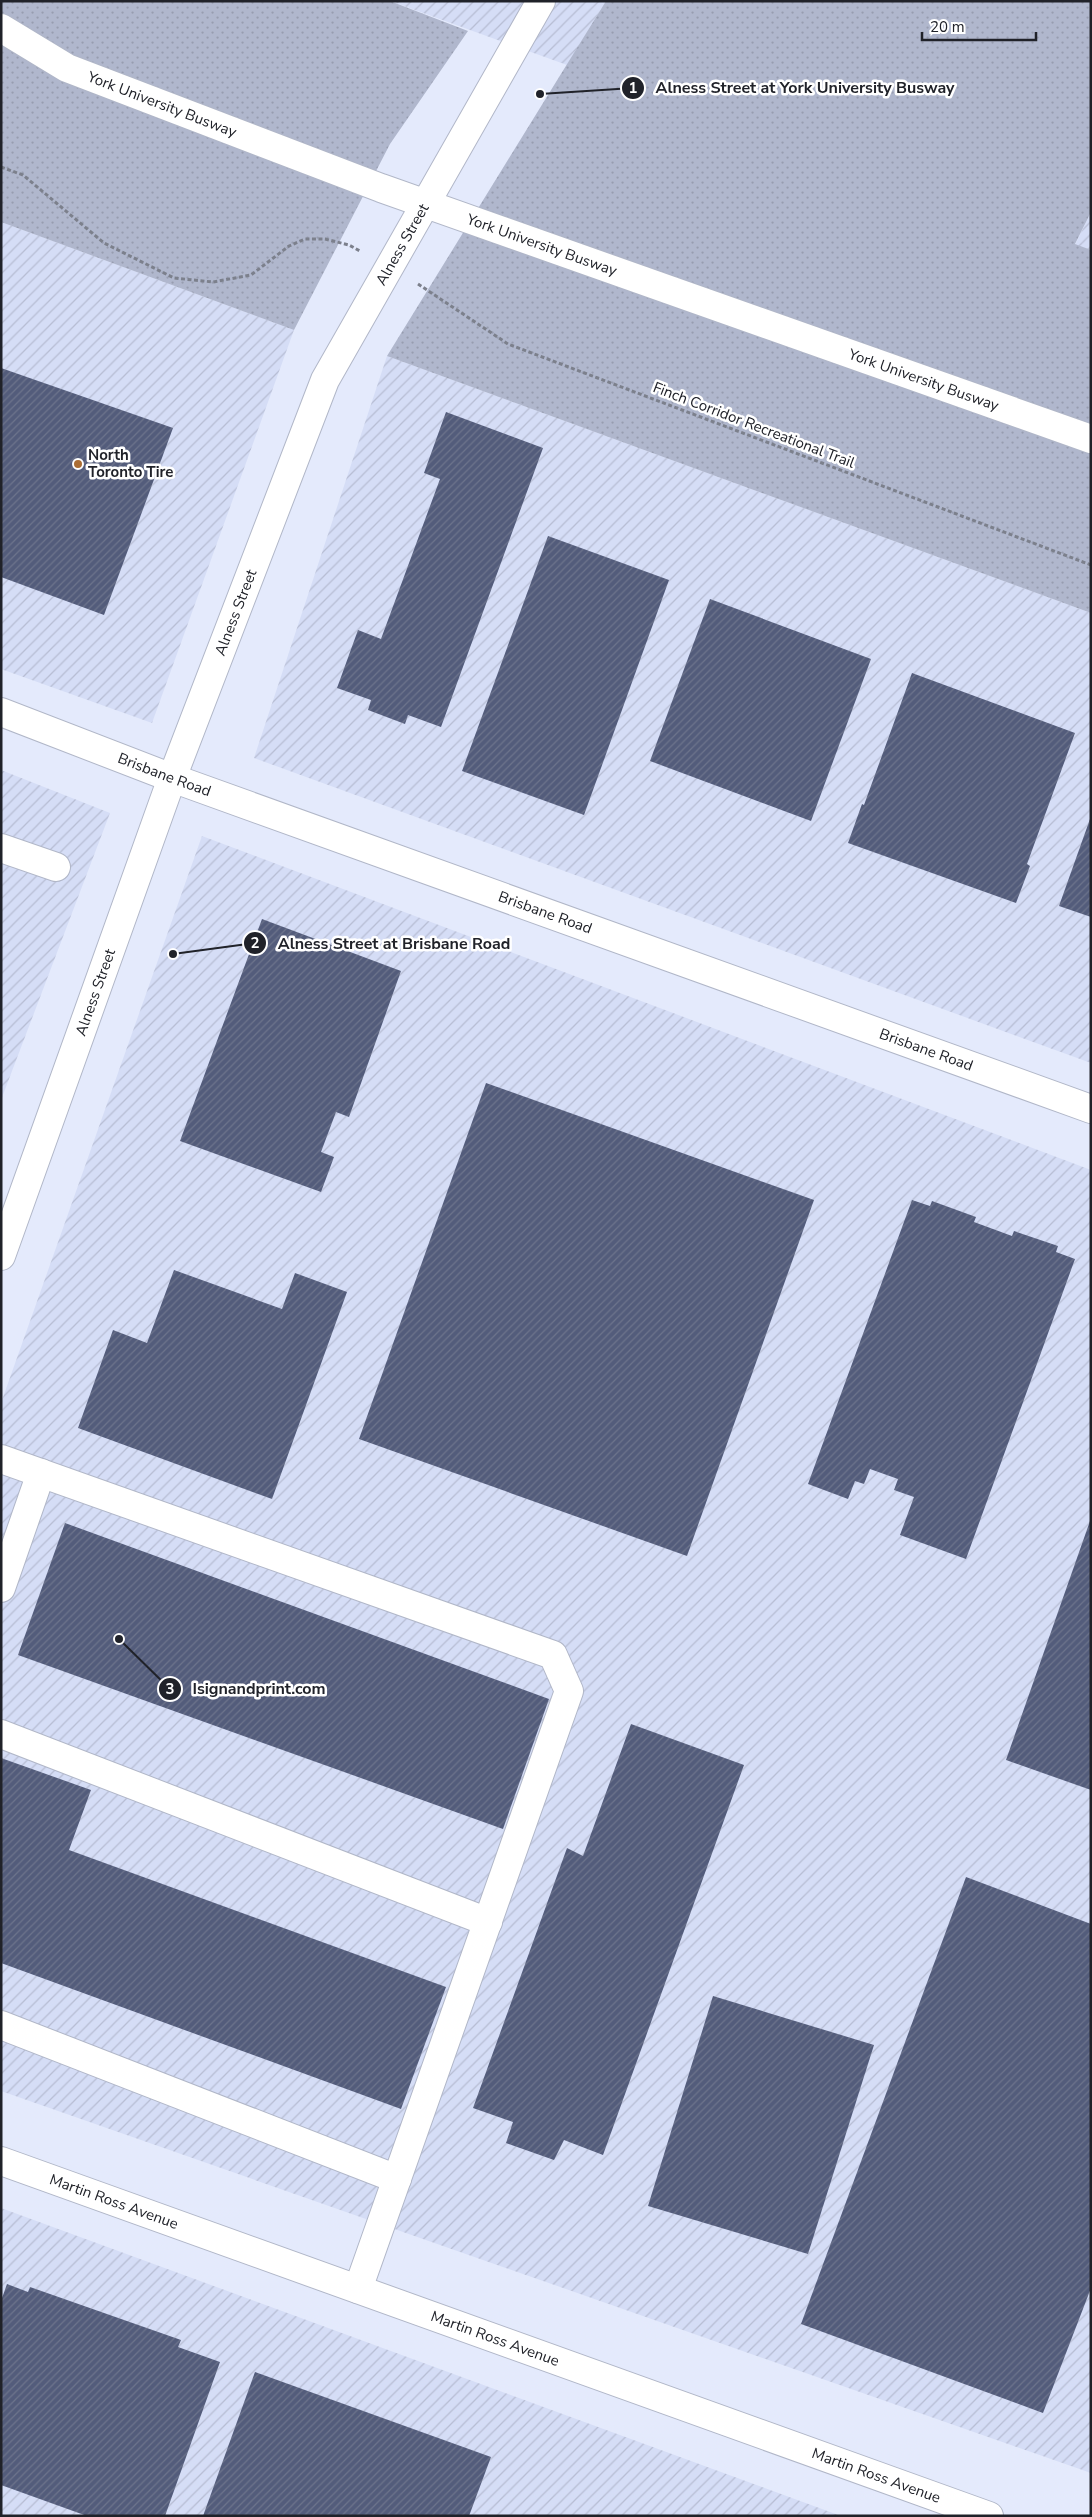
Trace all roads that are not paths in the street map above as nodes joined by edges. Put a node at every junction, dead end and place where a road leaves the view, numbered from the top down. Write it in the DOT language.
graph roads {
  1 [pos="541,1"];
  2 [pos="1,28"];
  3 [pos="425,203"];
  4 [pos="1091,439"];
  5 [pos="1,712"];
  6 [pos="172,778"];
  7 [pos="1,848"];
  8 [pos="56,867"];
  9 [pos="1091,1109"];
  10 [pos="1,1256"];
  11 [pos="1,1459"];
  12 [pos="40,1473"];
  13 [pos="1,1588"];
  14 [pos="1,1734"];
  15 [pos="488,1922"];
  16 [pos="1,2025"];
  17 [pos="1,2160"];
  18 [pos="397,2179"];
  19 [pos="358,2289"];
  20 [pos="989,2516"];
  1 -- 3 [label="street, Alness Street"];
  2 -- 3 [label="street, York University Busway"];
  3 -- 4 [label="street, York University Busway"];
  3 -- 6 [label="street, Alness Street"];
  5 -- 6 [label="street, Brisbane Road"];
  6 -- 9 [label="street, Brisbane Road"];
  6 -- 10 [label="street, Alness Street"];
  7 -- 8 [label="street"];
  11 -- 12 [label="street"];
  12 -- 13 [label="street"];
  12 -- 15 [label="street"];
  14 -- 15 [label="street"];
  15 -- 18 [label="street"];
  16 -- 18 [label="street"];
  17 -- 19 [label="street, Martin Ross Avenue"];
  18 -- 19 [label="street"];
  19 -- 20 [label="street, Martin Ross Avenue"];
}
